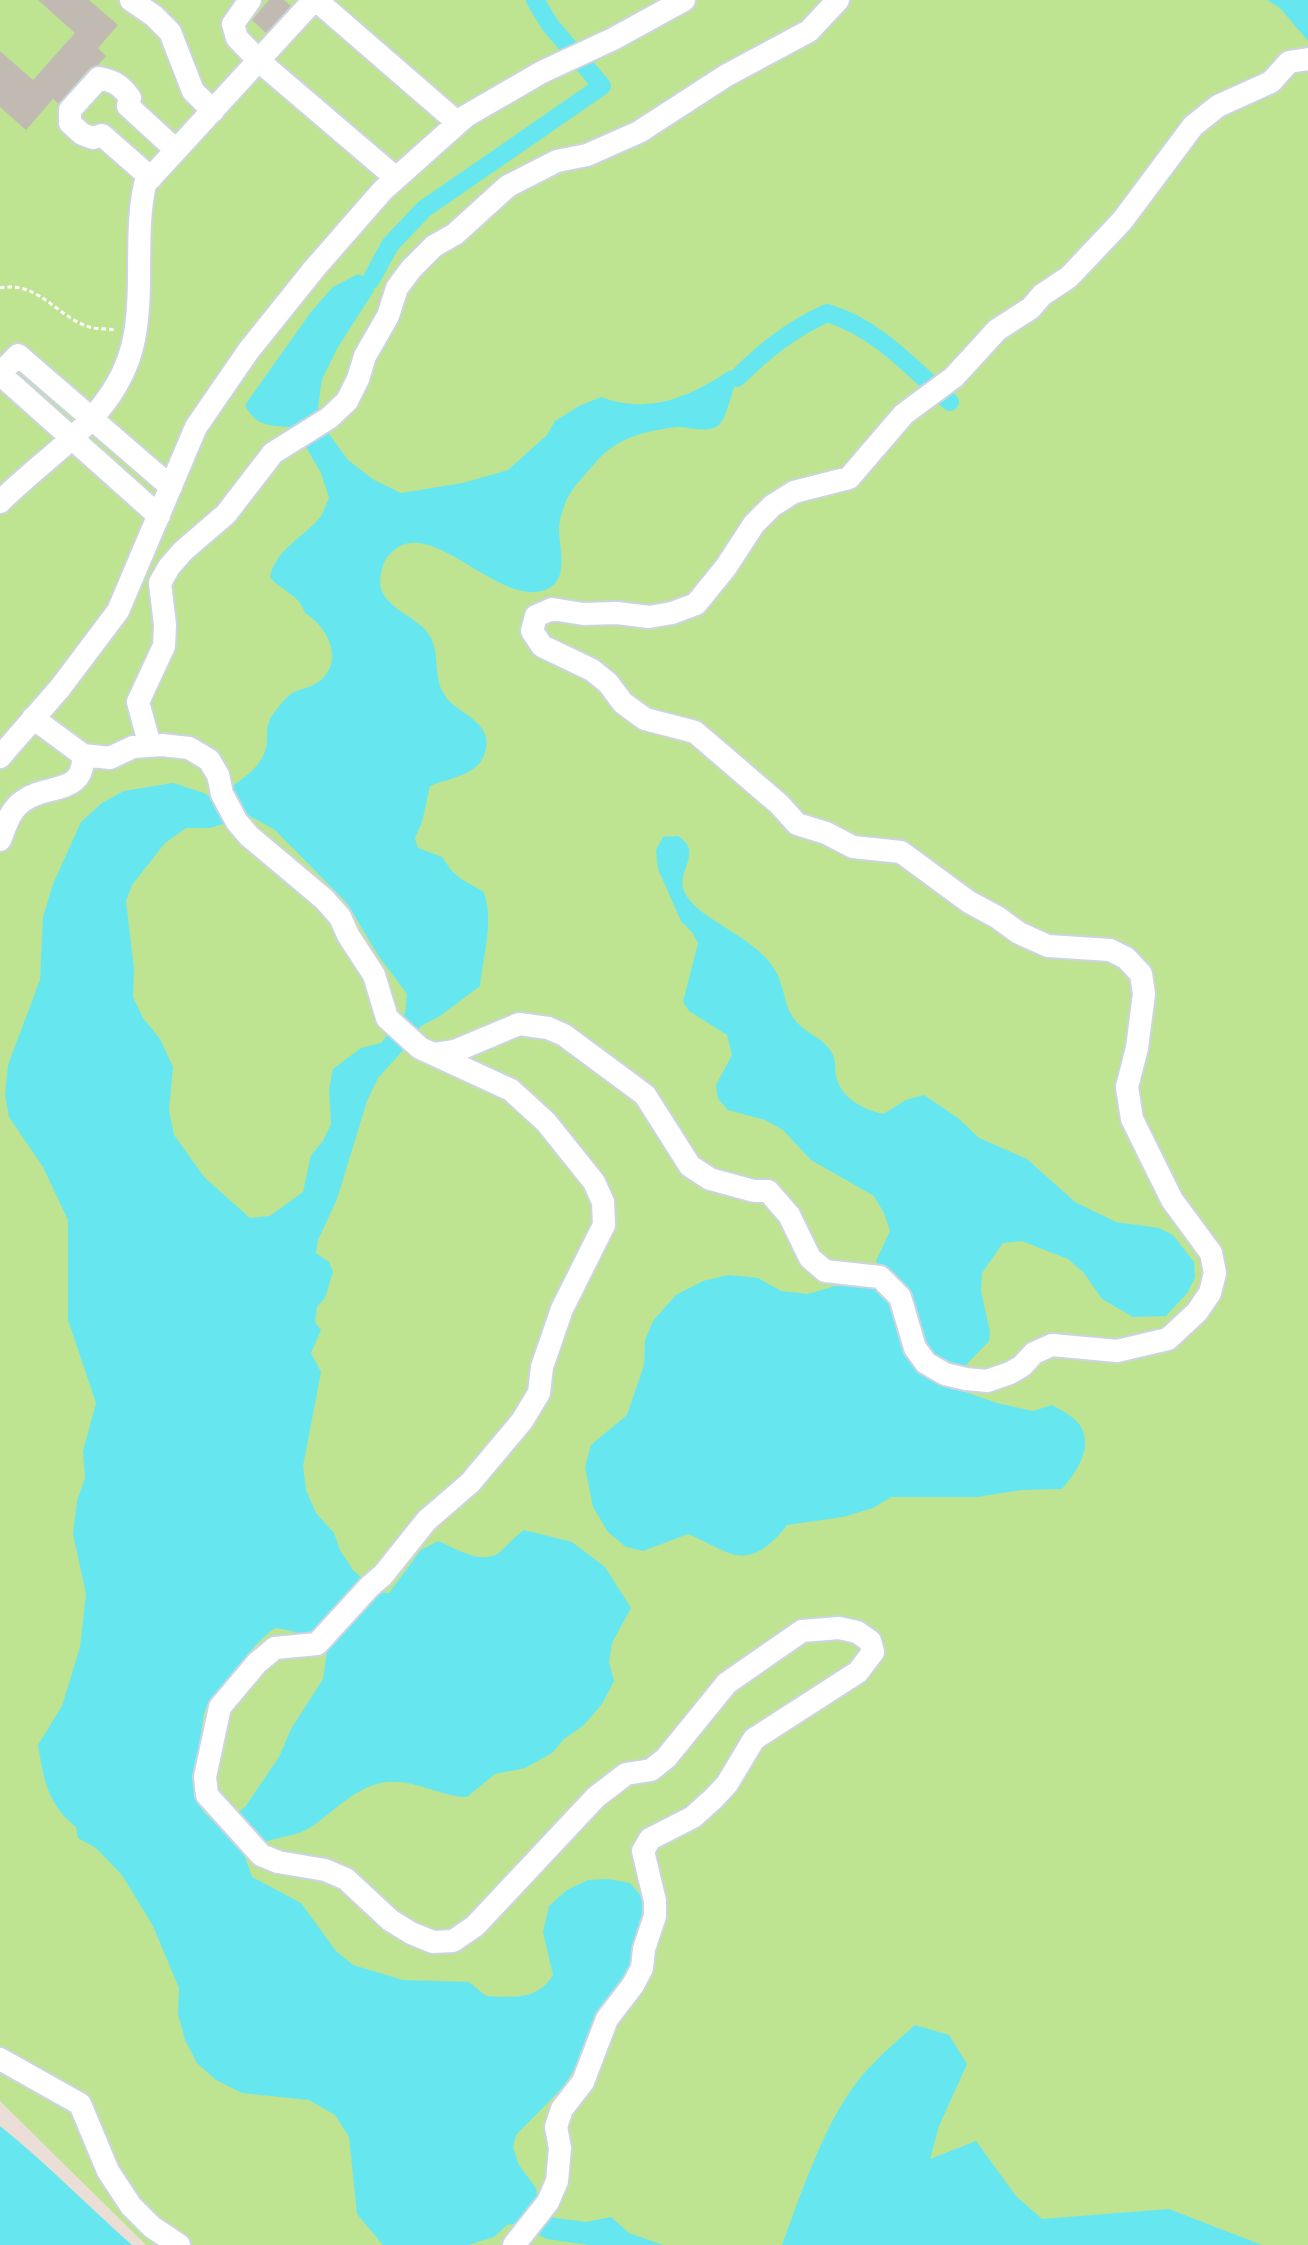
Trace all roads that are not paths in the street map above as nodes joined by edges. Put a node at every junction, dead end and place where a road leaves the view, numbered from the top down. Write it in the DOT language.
graph roads {
  1 [pos="131,0"];
  2 [pos="250,0"];
  3 [pos="315,0"];
  4 [pos="684,0"];
  5 [pos="838,0"];
  6 [pos="1308,59"];
  7 [pos="259,61"];
  8 [pos="128,106"];
  9 [pos="213,111"];
  10 [pos="458,123"];
  11 [pos="102,135"];
  12 [pos="176,150"];
  13 [pos="151,178"];
  14 [pos="396,178"];
  15 [pos="0,374"];
  16 [pos="94,419"];
  17 [pos="72,438"];
  18 [pos="171,487"];
  19 [pos="0,502"];
  20 [pos="159,516"];
  21 [pos="33,718"];
  22 [pos="150,746"];
  23 [pos="83,755"];
  24 [pos="0,757"];
  25 [pos="0,840"];
  26 [pos="425,1048"];
  27 [pos="0,2060"];
  28 [pos="179,2245"];
  29 [pos="514,2245"];
  1 -- 9 [label="street"];
  2 -- 7 [label="street"];
  3 -- 7 [label="street"];
  3 -- 10 [label="street"];
  4 -- 10 [label="street"];
  5 -- 22 [label="street"];
  6 -- 26 [label="street"];
  7 -- 9 [label="street"];
  7 -- 14 [label="street"];
  8 -- 11 [label="street"];
  8 -- 11 [label="street"];
  8 -- 12 [label="street"];
  9 -- 12 [label="street"];
  10 -- 14 [label="street"];
  11 -- 13 [label="street"];
  12 -- 13 [label="street"];
  13 -- 16 [label="street"];
  14 -- 18 [label="street"];
  15 -- 16 [label="street"];
  15 -- 17 [label="street"];
  16 -- 17 [label="street"];
  16 -- 18 [label="street"];
  17 -- 19 [label="street"];
  17 -- 20 [label="street"];
  18 -- 20 [label="street"];
  20 -- 21 [label="street"];
  21 -- 23 [label="street"];
  21 -- 24 [label="street"];
  22 -- 23 [label="street"];
  22 -- 26 [label="street"];
  23 -- 25 [label="street"];
  26 -- 29 [label="street"];
  27 -- 28 [label="street"];
}
